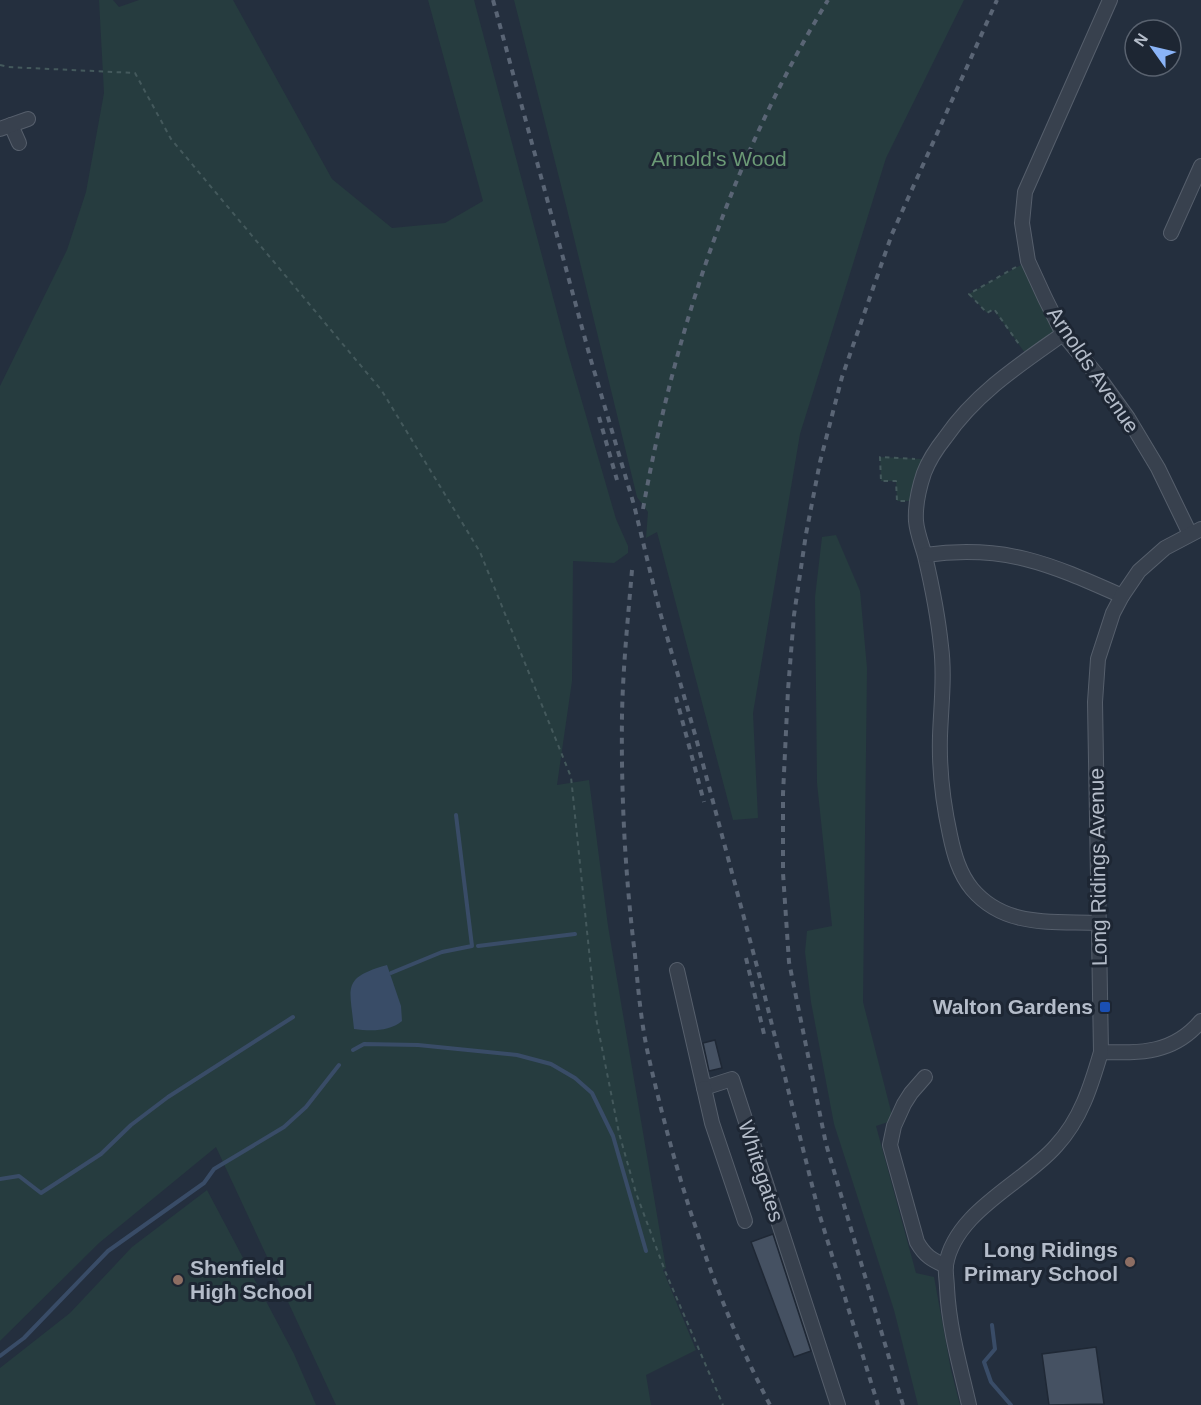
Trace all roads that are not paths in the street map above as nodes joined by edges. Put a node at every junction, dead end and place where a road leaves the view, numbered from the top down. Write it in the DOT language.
graph roads {
  1 [pos="1110,0"];
  2 [pos="28,119"];
  3 [pos="6,127"];
  4 [pos="19,143"];
  5 [pos="1201,166"];
  6 [pos="1171,233"];
  7 [pos="1063,334"];
  8 [pos="1196,531"];
  9 [pos="925,555"];
  10 [pos="1122,596"];
  11 [pos="1098,923"];
  12 [pos="677,970"];
  13 [pos="1201,1021"];
  14 [pos="1101,1052"];
  15 [pos="925,1077"];
  16 [pos="704,1088"];
  17 [pos="745,1221"];
  18 [pos="946,1266"];
  19 [pos="838,1405"];
  20 [pos="969,1405"];
  1 -- 7 [label="street, Arnolds Avenue"];
  2 -- 3 [label="street"];
  3 -- 4 [label="street"];
  5 -- 6 [label="street"];
  7 -- 8 [label="street, Arnolds Avenue"];
  7 -- 9 [label="street"];
  8 -- 10 [label="street, Long Ridings Avenue"];
  9 -- 10 [label="street"];
  9 -- 11 [label="street"];
  10 -- 11 [label="street, Long Ridings Avenue"];
  11 -- 14 [label="street, Long Ridings Avenue"];
  12 -- 16 [label="street"];
  13 -- 14 [label="street"];
  14 -- 18 [label="street, Long Ridings Avenue"];
  15 -- 18 [label="street"];
  16 -- 17 [label="street"];
  16 -- 19 [label="street, Whitegates"];
  18 -- 20 [label="street, Long Ridings Avenue"];
}
